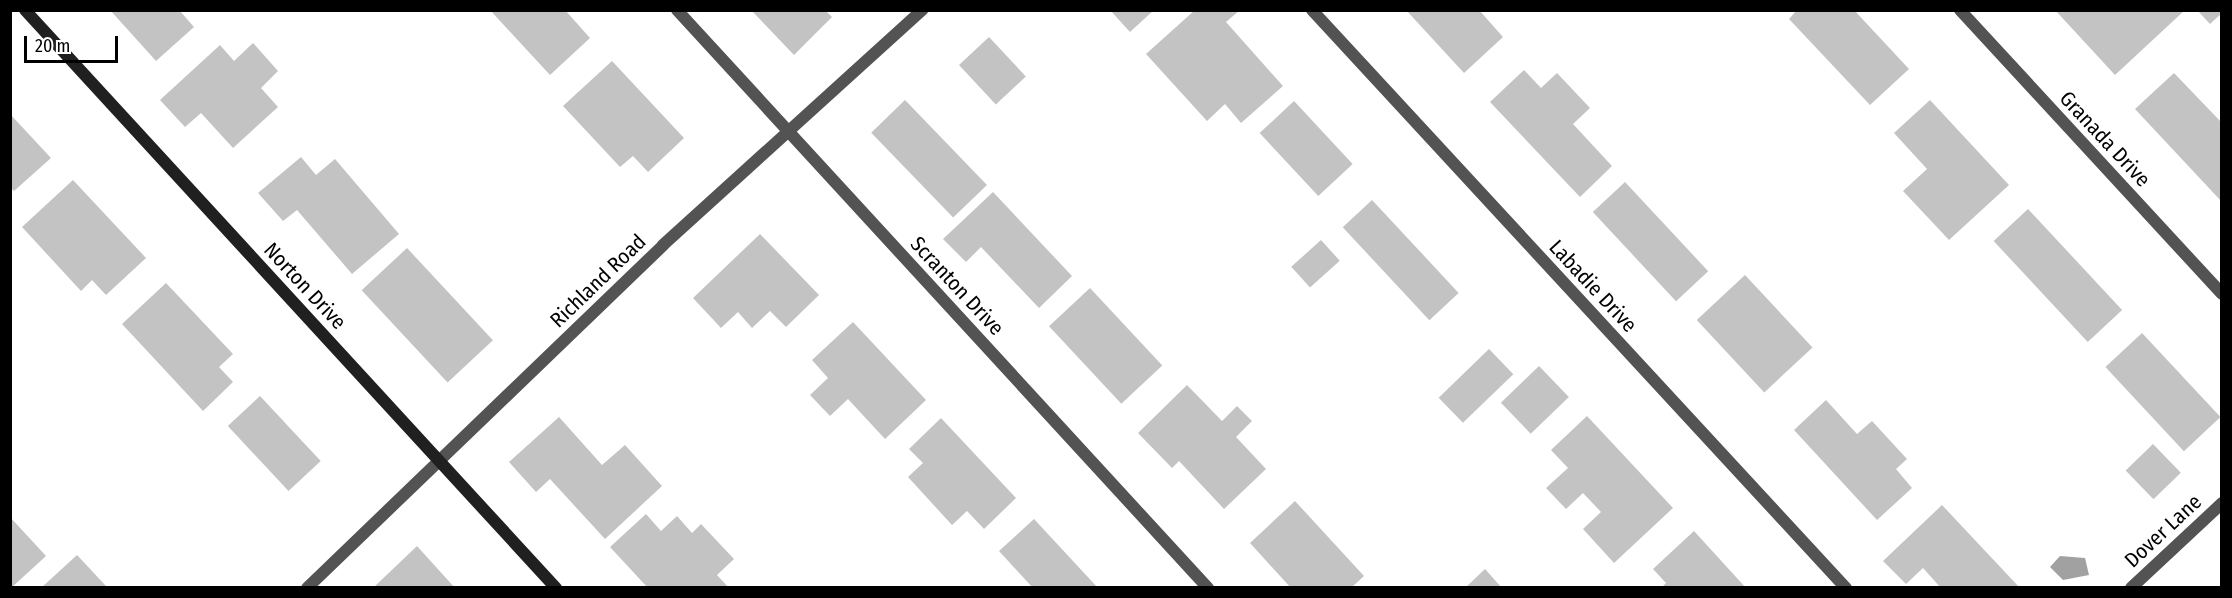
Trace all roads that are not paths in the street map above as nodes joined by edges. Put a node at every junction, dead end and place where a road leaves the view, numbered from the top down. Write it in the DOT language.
graph roads {
  1 [pos="25,10"];
  2 [pos="677,10"];
  3 [pos="922,10"];
  4 [pos="1312,10"];
  5 [pos="1960,10"];
  6 [pos="789,131"];
  7 [pos="2222,294"];
  8 [pos="439,461"];
  9 [pos="2222,502"];
  10 [pos="308,588"];
  11 [pos="556,588"];
  12 [pos="1208,588"];
  13 [pos="1846,588"];
  14 [pos="2131,588"];
  1 -- 8 [label="street, Norton Drive"];
  2 -- 6 [label="street, Scranton Drive"];
  3 -- 6 [label="street, Richland Road"];
  4 -- 13 [label="street, Labadie Drive"];
  5 -- 7 [label="street, Granada Drive"];
  6 -- 8 [label="street, Richland Road"];
  6 -- 12 [label="street, Scranton Drive"];
  8 -- 10 [label="street, Richland Road"];
  8 -- 11 [label="street, Norton Drive"];
  9 -- 14 [label="street, Dover Lane"];
}
